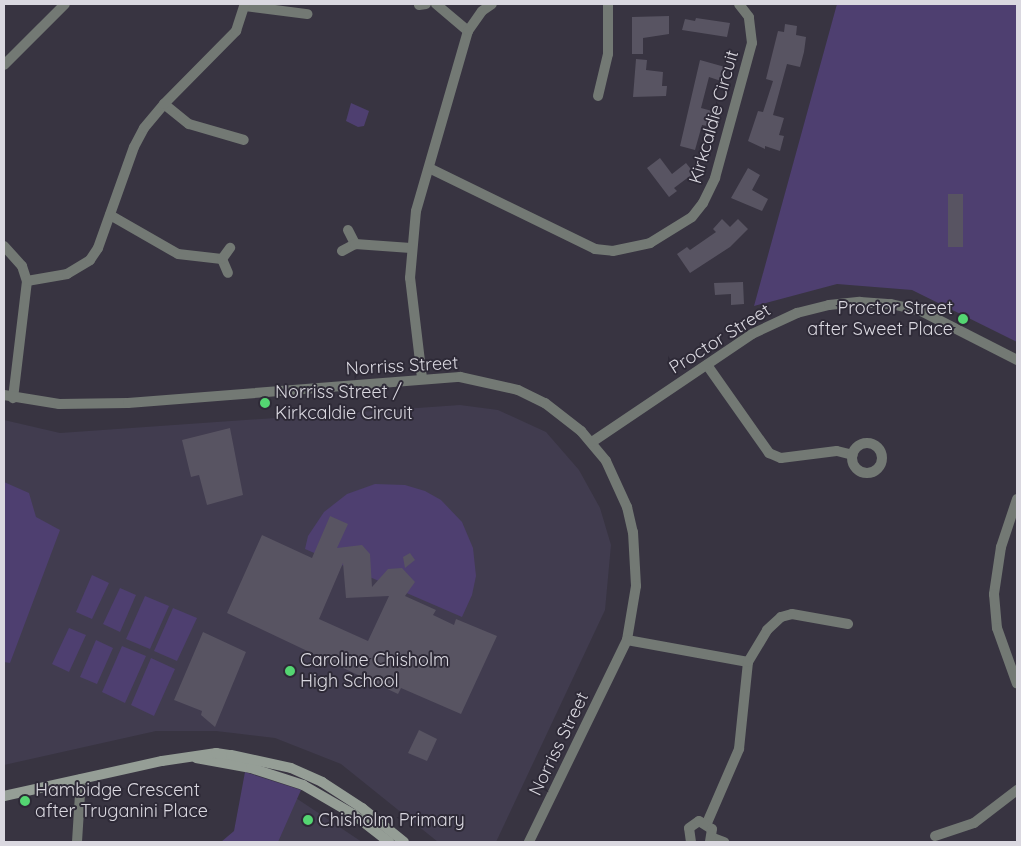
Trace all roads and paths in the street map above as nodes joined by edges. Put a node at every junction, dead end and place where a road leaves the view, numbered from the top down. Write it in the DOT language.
graph roads {
  1 [pos="65,4"];
  2 [pos="436,4"];
  3 [pos="492,4"];
  4 [pos="608,4"];
  5 [pos="739,4"];
  6 [pos="245,5"];
  7 [pos="307,14"];
  8 [pos="468,31"];
  9 [pos="4,65"];
  10 [pos="598,96"];
  11 [pos="164,104"];
  12 [pos="244,140"];
  13 [pos="429,168"];
  14 [pos="110,215"];
  15 [pos="348,230"];
  16 [pos="355,244"];
  17 [pos="4,246"];
  18 [pos="230,248"];
  19 [pos="411,248"];
  20 [pos="342,251"];
  21 [pos="222,259"];
  22 [pos="228,273"];
  23 [pos="27,281"];
  24 [pos="1017,360"];
  25 [pos="707,365"];
  26 [pos="422,378"];
  27 [pos="8,396"];
  28 [pos="592,442"];
  29 [pos="853,454"];
  30 [pos="1017,500"];
  31 [pos="1014,518"];
  32 [pos="848,624"];
  33 [pos="627,640"];
  34 [pos="748,662"];
  35 [pos="1017,684"];
  36 [pos="195,758"];
  37 [pos="81,779"];
  38 [pos="1017,790"];
  39 [pos="4,796"];
  40 [pos="707,823"];
  41 [pos="935,836"];
  42 [pos="711,840"];
  43 [pos="77,842"];
  44 [pos="389,842"];
  45 [pos="404,842"];
  46 [pos="529,842"];
  47 [pos="691,842"];
  48 [pos="724,842"];
  1 -- 9 [label="street"];
  2 -- 8 [label="street"];
  3 -- 8 [label="street"];
  4 -- 10 [label="street"];
  5 -- 13 [label="street, Kirkcaldie Circuit"];
  6 -- 7 [label="street"];
  6 -- 11 [label="street"];
  8 -- 13 [label="street"];
  11 -- 12 [label="street"];
  11 -- 14 [label="street"];
  13 -- 19 [label="street"];
  14 -- 21 [label="street"];
  14 -- 23 [label="street"];
  15 -- 16 [label="street"];
  16 -- 19 [label="street"];
  16 -- 20 [label="street"];
  17 -- 23 [label="street"];
  18 -- 21 [label="street"];
  19 -- 26 [label="street"];
  21 -- 22 [label="street"];
  23 -- 27 [label="street"];
  24 -- 25 [label="street, Proctor Street"];
  25 -- 28 [label="street, Proctor Street"];
  25 -- 29 [label="street"];
  26 -- 27 [label="street, Norriss Street"];
  26 -- 28 [label="street, Norriss Street"];
  28 -- 33 [label="street, Norriss Street"];
  30 -- 31 [label="street"];
  31 -- 35 [label="street"];
  32 -- 34 [label="street"];
  33 -- 34 [label="street"];
  33 -- 46 [label="street, Norriss Street"];
  34 -- 40 [label="street"];
  36 -- 37 [label="street"];
  36 -- 44 [label="street"];
  36 -- 45 [label="street"];
  37 -- 39 [label="street"];
  37 -- 43 [label="street"];
  38 -- 41 [label="street"];
  40 -- 42 [label="street"];
  40 -- 47 [label="street"];
  42 -- 48 [label="street"];
}
